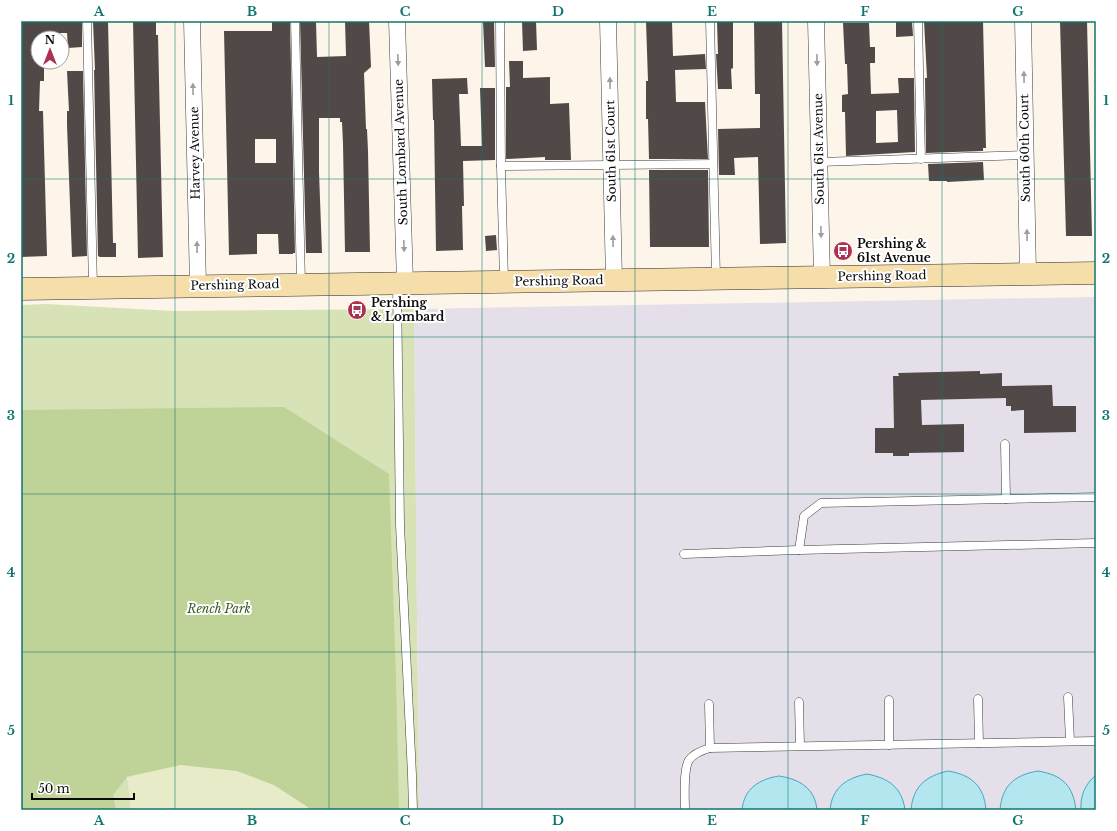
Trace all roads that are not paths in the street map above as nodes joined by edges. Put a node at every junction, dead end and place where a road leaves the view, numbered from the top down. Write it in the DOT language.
graph roads {
  1 [pos="87,21"];
  2 [pos="192,21"];
  3 [pos="295,21"];
  4 [pos="397,21"];
  5 [pos="500,21"];
  6 [pos="608,21"];
  7 [pos="710,21"];
  8 [pos="816,21"];
  9 [pos="918,21"];
  10 [pos="1023,21"];
  11 [pos="1025,155"];
  12 [pos="921,159"];
  13 [pos="820,162"];
  14 [pos="612,164"];
  15 [pos="713,164"];
  16 [pos="501,166"];
  17 [pos="1096,273"];
  18 [pos="1028,274"];
  19 [pos="822,277"];
  20 [pos="716,279"];
  21 [pos="614,280"];
  22 [pos="504,282"];
  23 [pos="401,283"];
  24 [pos="301,284"];
  25 [pos="198,286"];
  26 [pos="93,288"];
  27 [pos="21,289"];
  28 [pos="1005,444"];
  29 [pos="1096,497"];
  30 [pos="1006,499"];
  31 [pos="1096,543"];
  32 [pos="799,550"];
  33 [pos="684,554"];
  34 [pos="1068,697"];
  35 [pos="978,699"];
  36 [pos="889,700"];
  37 [pos="799,702"];
  38 [pos="709,704"];
  39 [pos="1096,741"];
  40 [pos="1070,742"];
  41 [pos="978,743"];
  42 [pos="889,745"];
  43 [pos="800,746"];
  44 [pos="710,748"];
  45 [pos="413,810"];
  46 [pos="685,810"];
  1 -- 26 [label="lane"];
  25 -- 2 [label="street, Harvey Avenue, one-way"];
  3 -- 24 [label="lane"];
  4 -- 23 [label="street, South Lombard Avenue, one-way"];
  5 -- 16 [label="lane"];
  14 -- 6 [label="street, South 61st Court, one-way"];
  7 -- 15 [label="lane"];
  8 -- 13 [label="street, South 61st Avenue, one-way"];
  9 -- 12 [label="lane"];
  11 -- 10 [label="street, South 60th Court, one-way"];
  11 -- 12 [label="lane"];
  18 -- 11 [label="street, South 60th Court, one-way"];
  12 -- 13 [label="lane"];
  13 -- 19 [label="street, South 61st Avenue, one-way"];
  14 -- 15 [label="lane"];
  14 -- 16 [label="lane"];
  21 -- 14 [label="street, South 61st Court, one-way"];
  15 -- 20 [label="lane"];
  16 -- 22 [label="lane"];
  17 -- 18 [label="main road, Pershing Road"];
  18 -- 19 [label="main road, Pershing Road"];
  19 -- 20 [label="main road, Pershing Road"];
  20 -- 21 [label="main road, Pershing Road"];
  21 -- 22 [label="main road, Pershing Road"];
  22 -- 23 [label="main road, Pershing Road"];
  23 -- 24 [label="main road, Pershing Road"];
  23 -- 45 [label="lane"];
  24 -- 25 [label="main road, Pershing Road"];
  25 -- 26 [label="main road, Pershing Road"];
  26 -- 27 [label="main road, Pershing Road"];
  28 -- 30 [label="lane"];
  29 -- 30 [label="lane"];
  30 -- 32 [label="lane"];
  31 -- 32 [label="lane"];
  32 -- 33 [label="lane"];
  34 -- 40 [label="lane"];
  35 -- 41 [label="lane"];
  36 -- 42 [label="lane"];
  37 -- 43 [label="lane"];
  38 -- 44 [label="lane"];
  39 -- 40 [label="lane"];
  40 -- 41 [label="lane"];
  41 -- 42 [label="lane"];
  42 -- 43 [label="lane"];
  43 -- 44 [label="lane"];
  44 -- 46 [label="lane"];
}
